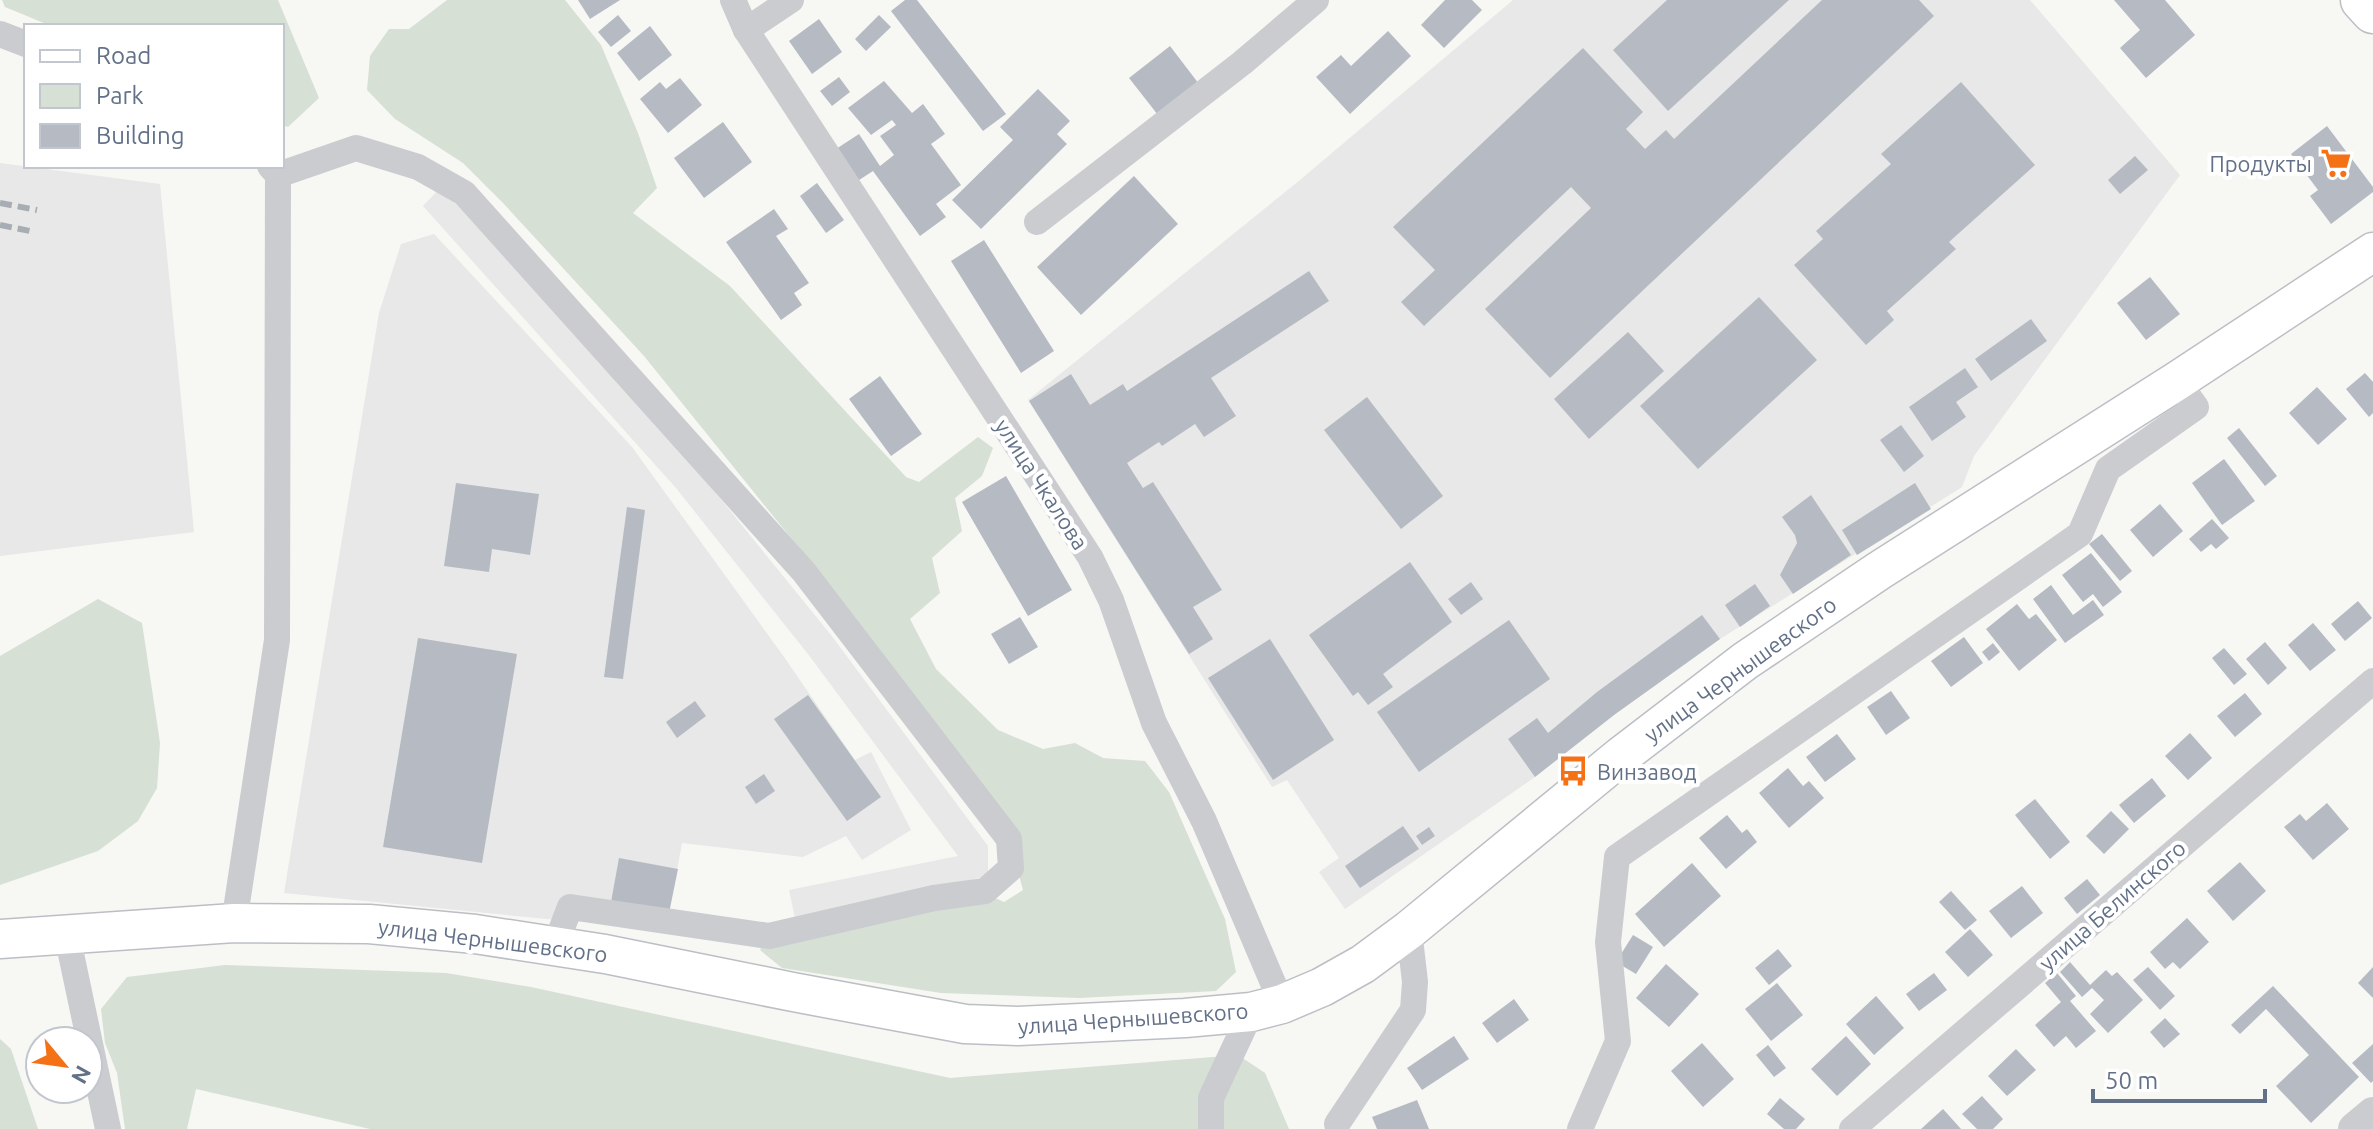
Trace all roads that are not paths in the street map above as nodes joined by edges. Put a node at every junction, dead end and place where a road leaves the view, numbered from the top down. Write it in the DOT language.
graph roads {
  1 [pos="733,0"];
  2 [pos="791,0"];
  3 [pos="1316,0"];
  4 [pos="746,30"];
  5 [pos="0,34"];
  6 [pos="24,43"];
  7 [pos="284,167"];
  8 [pos="274,170"];
  9 [pos="1037,222"];
  10 [pos="2373,252"];
  11 [pos="2177,381"];
  12 [pos="2373,681"];
  13 [pos="234,923"];
  14 [pos="1409,930"];
  15 [pos="67,935"];
  16 [pos="0,939"];
  17 [pos="555,946"];
  18 [pos="1267,1008"];
  19 [pos="2373,1114"];
  20 [pos="1337,1124"];
  21 [pos="108,1129"];
  22 [pos="1211,1129"];
  23 [pos="1580,1129"];
  24 [pos="1852,1129"];
  25 [pos="2355,1129"];
  1 -- 4 [label="street, улица Чкалова"];
  2 -- 4 [label="street"];
  3 -- 9 [label="street"];
  4 -- 18 [label="street, улица Чкалова"];
  5 -- 6 [label="street"];
  7 -- 17 [label="street"];
  8 -- 13 [label="street"];
  10 -- 11 [label="main road, улица Чернышевского"];
  11 -- 14 [label="main road, улица Чернышевского"];
  11 -- 23 [label="street"];
  12 -- 24 [label="street, улица Белинского"];
  13 -- 15 [label="main road, улица Чернышевского"];
  13 -- 17 [label="main road, улица Чернышевского"];
  14 -- 18 [label="main road, улица Чернышевского"];
  14 -- 20 [label="street"];
  15 -- 16 [label="main road, улица Чернышевского"];
  15 -- 21 [label="street"];
  17 -- 18 [label="main road, улица Чернышевского"];
  18 -- 22 [label="street"];
  19 -- 25 [label="street"];
}
